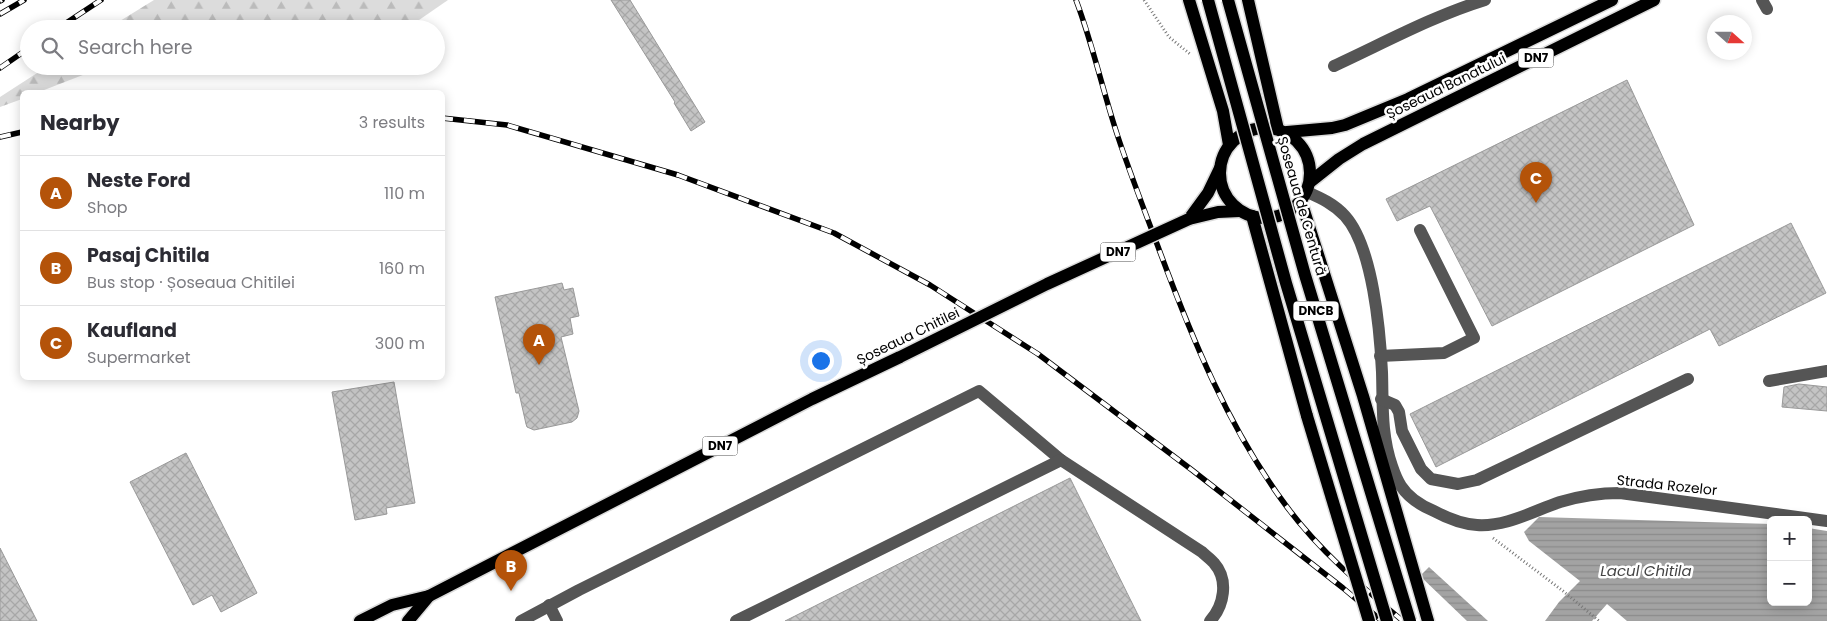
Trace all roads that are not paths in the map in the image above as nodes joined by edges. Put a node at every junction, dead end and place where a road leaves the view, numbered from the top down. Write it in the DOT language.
graph roads {
  1 [pos="1189,0"];
  2 [pos="1208,0"];
  3 [pos="1228,0"];
  4 [pos="1248,0"];
  5 [pos="1485,0"];
  6 [pos="1612,0"];
  7 [pos="1654,0"];
  8 [pos="1334,66"];
  9 [pos="1283,130"];
  10 [pos="1229,144"];
  11 [pos="1220,168"];
  12 [pos="1306,191"];
  13 [pos="1240,210"];
  14 [pos="1252,216"];
  15 [pos="1189,219"];
  16 [pos="1420,230"];
  17 [pos="1380,356"];
  18 [pos="1827,371"];
  19 [pos="1688,379"];
  20 [pos="1769,381"];
  21 [pos="1381,399"];
  22 [pos="1061,460"];
  23 [pos="1827,521"];
  24 [pos="429,596"];
  25 [pos="549,605"];
  26 [pos="360,621"];
  27 [pos="408,621"];
  28 [pos="521,621"];
  29 [pos="557,621"];
  30 [pos="736,621"];
  31 [pos="1210,621"];
  32 [pos="1368,621"];
  33 [pos="1388,621"];
  34 [pos="1410,621"];
  35 [pos="1428,621"];
  1 -- 10 [label="main road"];
  2 -- 33 [label="main road, DNCB, bridge"];
  3 -- 34 [label="main road, Șoseaua de Centură / DNCB, bridge"];
  4 -- 9 [label="main road"];
  5 -- 8 [label="street"];
  6 -- 9 [label="main road, Șoseaua Banatului / DN7"];
  7 -- 12 [label="main road, Șoseaua Banatului / DN7"];
  9 -- 10 [label="main road, DN7"];
  9 -- 12 [label="main road"];
  10 -- 11 [label="main road, DN7"];
  11 -- 13 [label="main road, DN7"];
  11 -- 15 [label="main road, Șoseaua Chitilei / DN7"];
  12 -- 14 [label="main road, DN7"];
  12 -- 17 [label="street, Strada Rozelor"];
  12 -- 35 [label="main road"];
  13 -- 14 [label="main road, DN7"];
  13 -- 15 [label="main road, Șoseaua Chitilei / DN7"];
  14 -- 32 [label="main road, bridge"];
  15 -- 24 [label="main road, Șoseaua Chitilei / DN7, bridge"];
  16 -- 17 [label="street"];
  17 -- 21 [label="street, Strada Rozelor"];
  18 -- 20 [label="street"];
  19 -- 21 [label="street"];
  21 -- 23 [label="street, Strada Rozelor"];
  22 -- 25 [label="street"];
  22 -- 30 [label="street"];
  22 -- 31 [label="street"];
  24 -- 26 [label="main road, Șoseaua Chitilei / DN7"];
  24 -- 27 [label="main road, Șoseaua Chitilei / DN7"];
  25 -- 28 [label="street"];
  25 -- 29 [label="street"];
}
